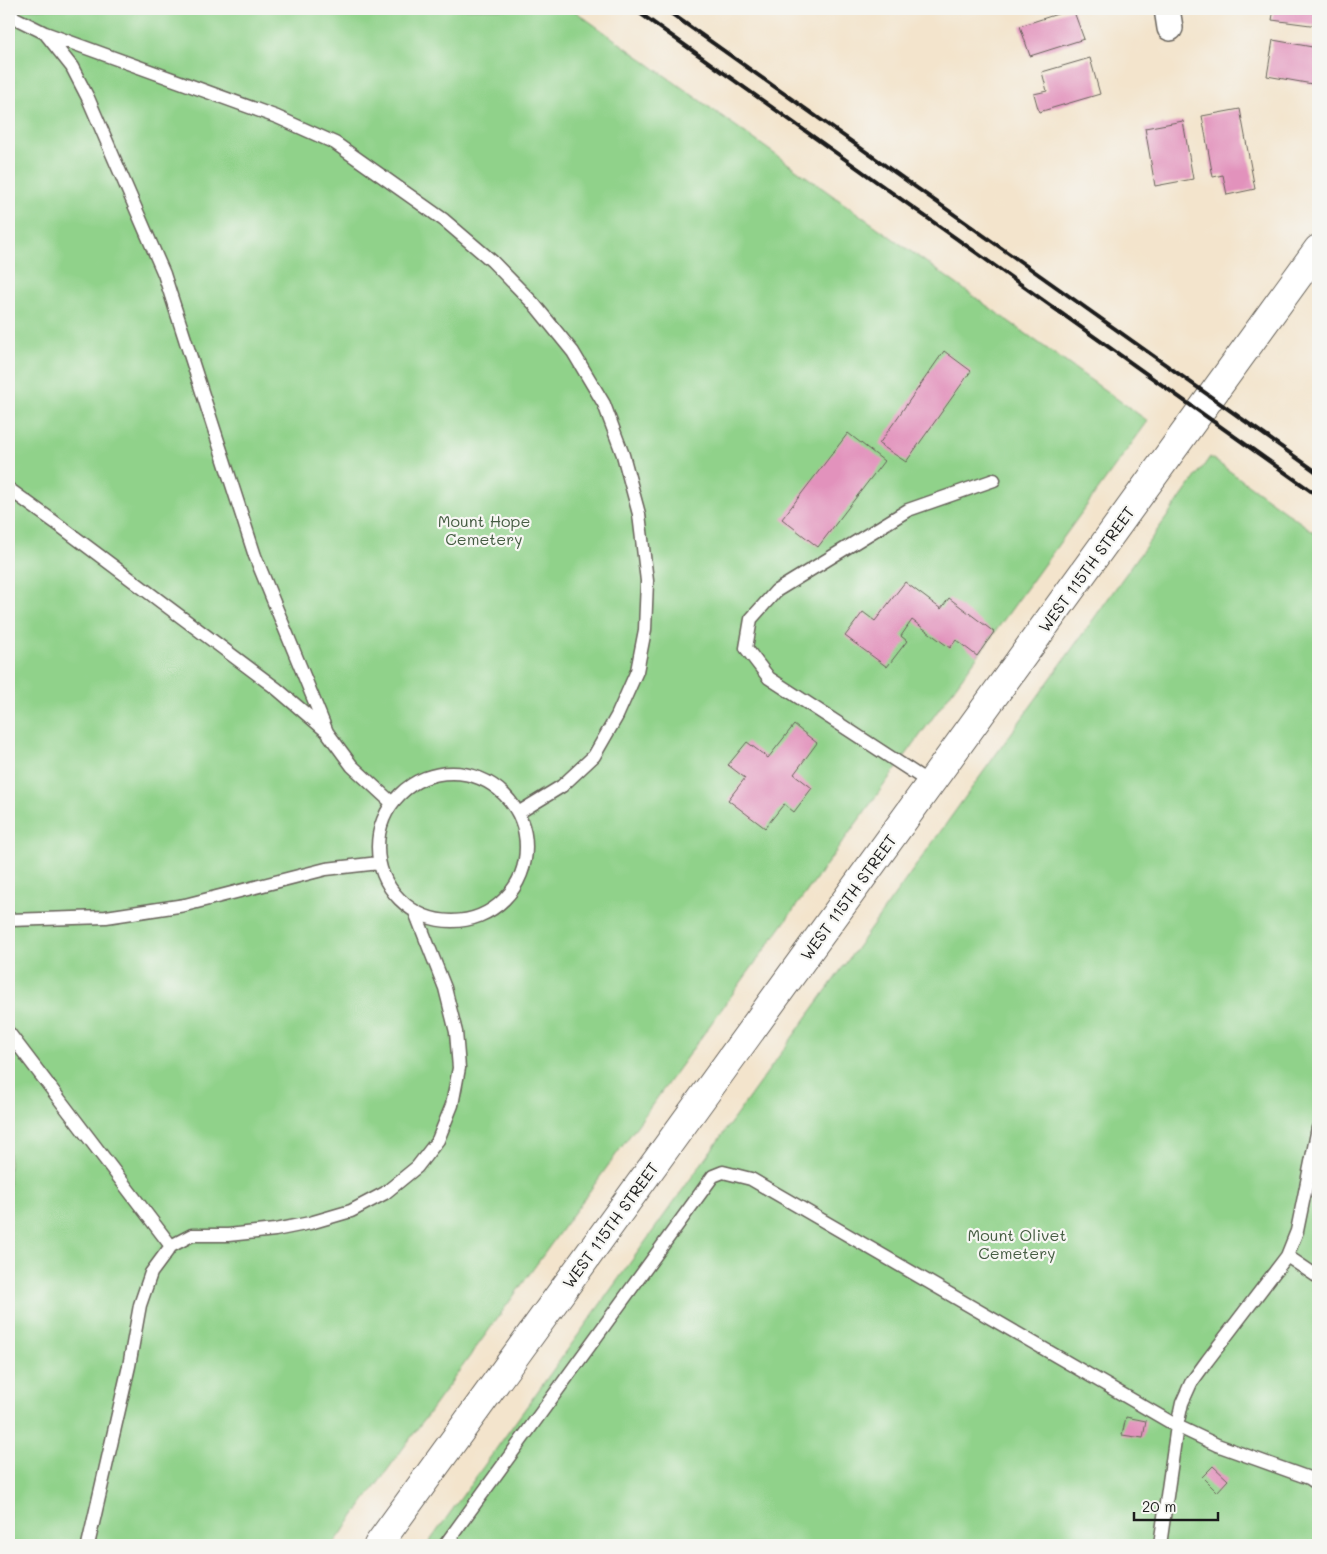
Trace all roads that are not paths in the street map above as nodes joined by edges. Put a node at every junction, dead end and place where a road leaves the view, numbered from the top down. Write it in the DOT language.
graph roads {
  1 [pos="9,14"];
  2 [pos="45,33"];
  3 [pos="1318,249"];
  4 [pos="994,480"];
  5 [pos="9,489"];
  6 [pos="327,732"];
  7 [pos="930,784"];
  8 [pos="392,803"];
  9 [pos="518,813"];
  10 [pos="379,864"];
  11 [pos="415,912"];
  12 [pos="9,920"];
  13 [pos="9,1032"];
  14 [pos="1318,1128"];
  15 [pos="170,1246"];
  16 [pos="1287,1256"];
  17 [pos="1318,1277"];
  18 [pos="1177,1426"];
  19 [pos="1318,1484"];
  20 [pos="88,1545"];
  21 [pos="378,1545"];
  22 [pos="445,1545"];
  23 [pos="1160,1545"];
  1 -- 2 [label="lane"];
  2 -- 6 [label="lane"];
  2 -- 9 [label="lane"];
  3 -- 7 [label="street, WEST 115TH STREET"];
  4 -- 7 [label="lane"];
  5 -- 6 [label="lane"];
  6 -- 8 [label="lane"];
  7 -- 21 [label="street, WEST 115TH STREET"];
  8 -- 9 [label="lane"];
  8 -- 10 [label="lane"];
  9 -- 11 [label="lane"];
  10 -- 11 [label="lane"];
  10 -- 12 [label="lane"];
  11 -- 15 [label="lane"];
  13 -- 15 [label="lane"];
  14 -- 16 [label="lane"];
  15 -- 20 [label="lane"];
  16 -- 17 [label="lane"];
  16 -- 18 [label="lane"];
  18 -- 19 [label="lane"];
  18 -- 22 [label="lane"];
  18 -- 23 [label="lane"];
}
